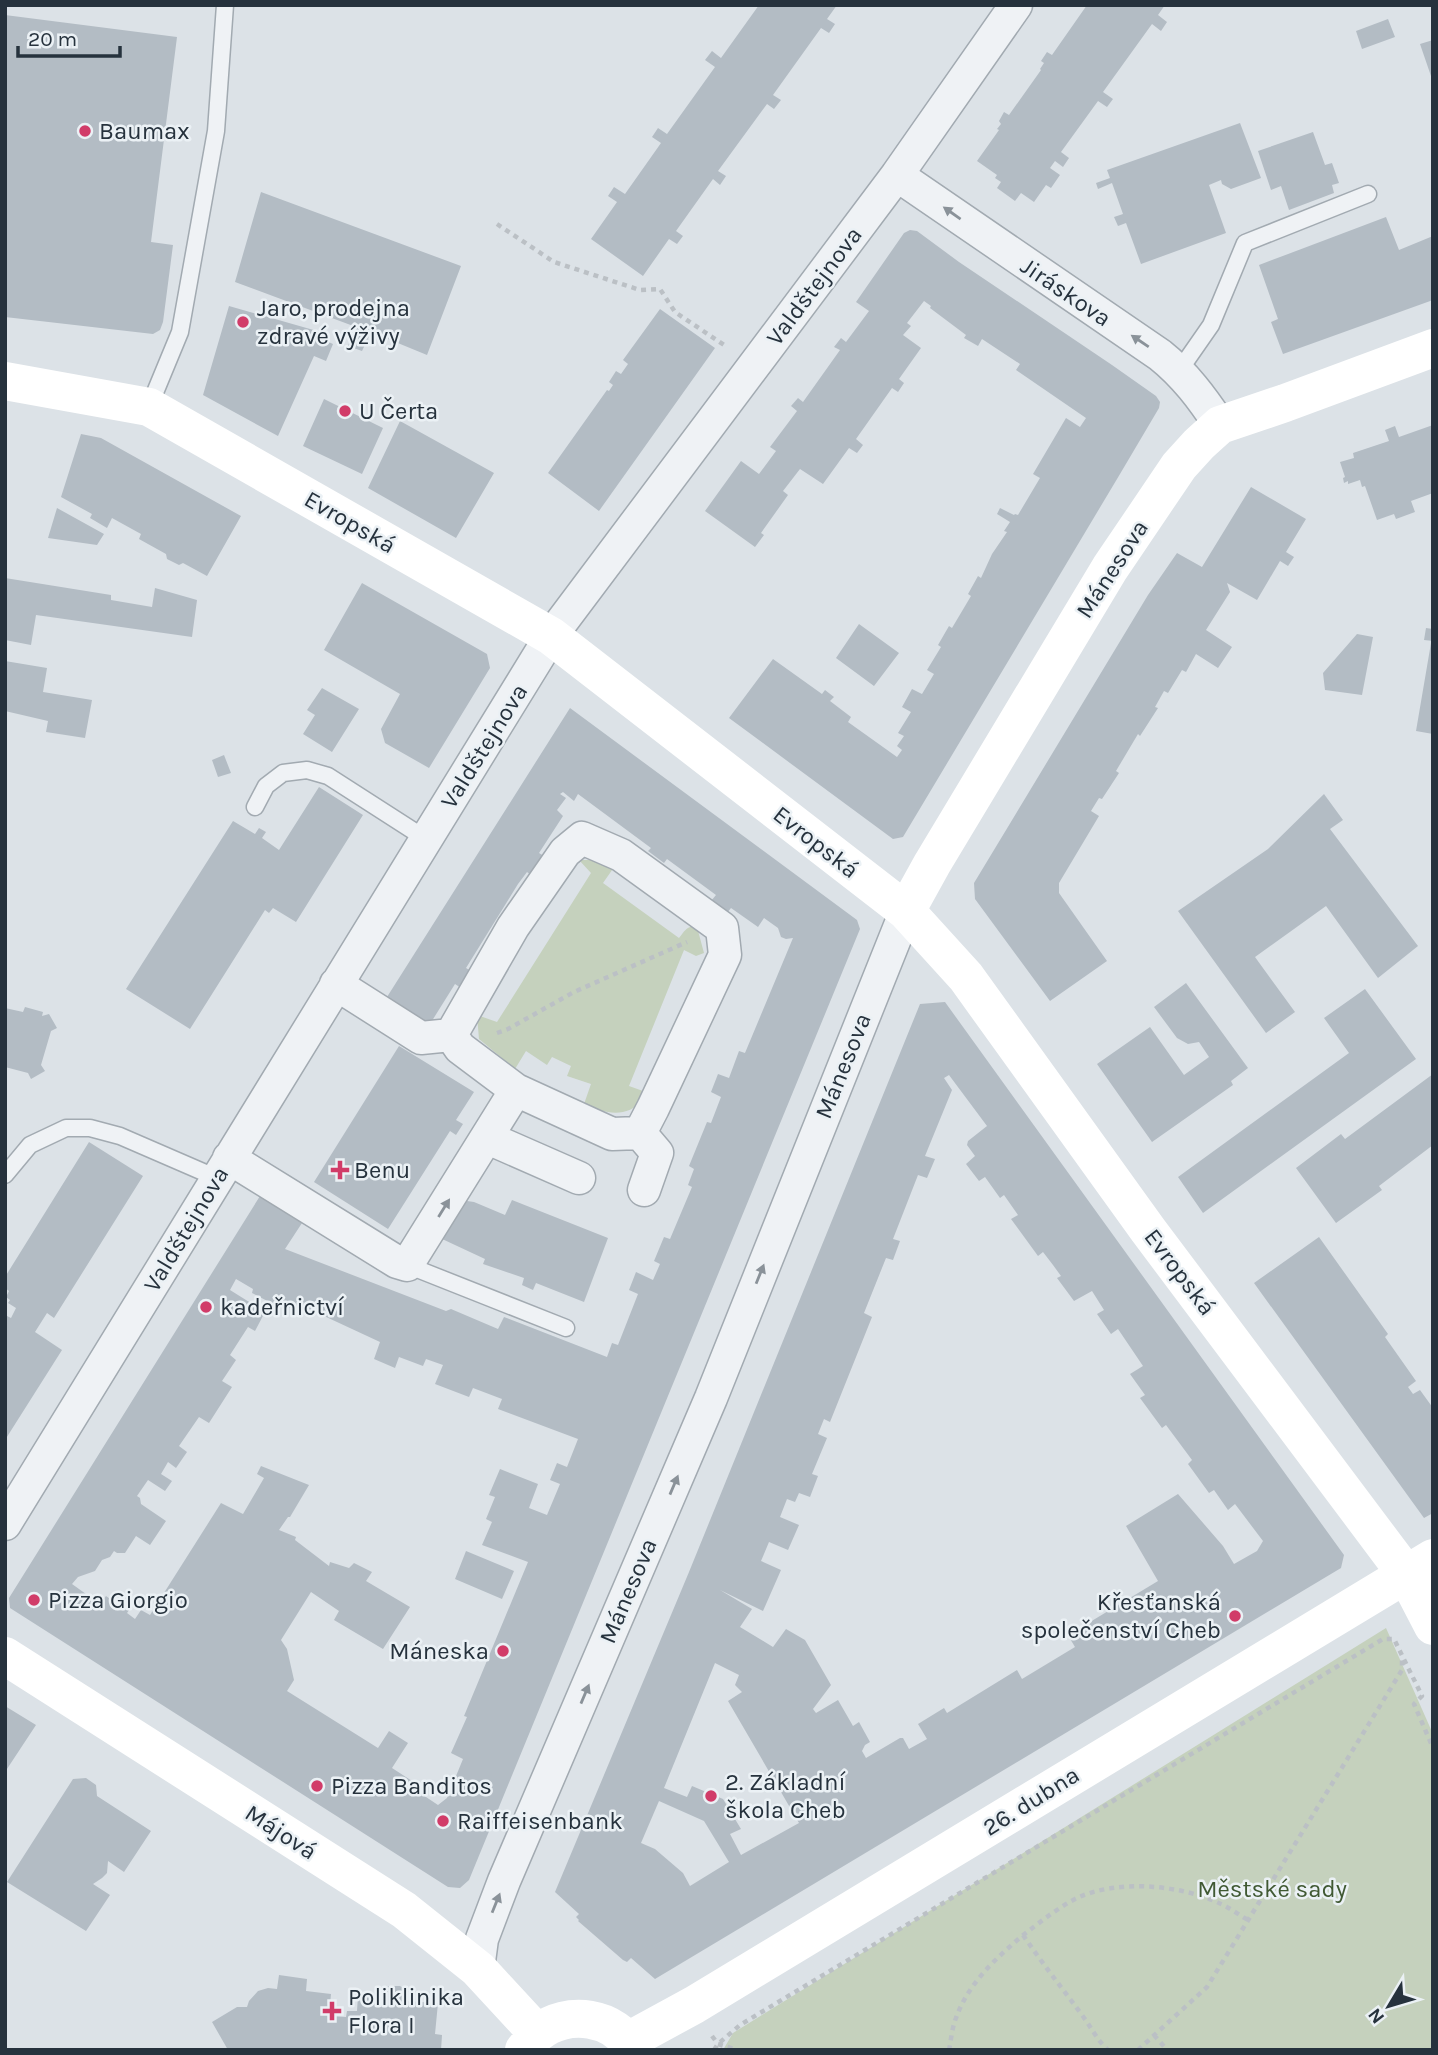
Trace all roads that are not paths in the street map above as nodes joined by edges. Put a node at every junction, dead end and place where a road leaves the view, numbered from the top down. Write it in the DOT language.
graph roads {
  1 [pos="225,5"];
  2 [pos="1016,5"];
  3 [pos="897,175"];
  4 [pos="1368,194"];
  5 [pos="1433,348"];
  6 [pos="1180,371"];
  7 [pos="5,381"];
  8 [pos="149,407"];
  9 [pos="1220,425"];
  10 [pos="551,636"];
  11 [pos="255,807"];
  12 [pos="426,839"];
  13 [pos="906,911"];
  14 [pos="336,984"];
  15 [pos="455,1041"];
  16 [pos="516,1090"];
  17 [pos="640,1133"];
  18 [pos="488,1138"];
  19 [pos="223,1168"];
  20 [pos="5,1175"];
  21 [pos="579,1178"];
  22 [pos="643,1190"];
  23 [pos="407,1265"];
  24 [pos="566,1328"];
  25 [pos="5,1524"];
  26 [pos="1419,1566"];
  27 [pos="1433,1626"];
  28 [pos="5,1656"];
  29 [pos="478,1969"];
  30 [pos="531,2041"];
  31 [pos="630,2045"];
  1 -- 8 [label="lane"];
  2 -- 3 [label="street, Valdštejnova"];
  6 -- 3 [label="street, Jiráskova, one-way"];
  3 -- 10 [label="street, Valdštejnova"];
  4 -- 6 [label="lane"];
  5 -- 9 [label="street, Mánesova"];
  6 -- 9 [label="street, Jiráskova"];
  7 -- 8 [label="street, Evropská"];
  8 -- 10 [label="street, Evropská"];
  9 -- 13 [label="street, Mánesova"];
  10 -- 12 [label="street, Valdštejnova"];
  10 -- 13 [label="street, Evropská"];
  11 -- 12 [label="lane"];
  12 -- 14 [label="street, Valdštejnova"];
  13 -- 26 [label="street, Evropská"];
  29 -- 13 [label="street, Mánesova, one-way"];
  14 -- 15 [label="street"];
  14 -- 19 [label="street, Valdštejnova"];
  15 -- 16 [label="street"];
  15 -- 17 [label="street"];
  16 -- 17 [label="street"];
  16 -- 18 [label="street"];
  17 -- 22 [label="street"];
  18 -- 21 [label="street"];
  23 -- 18 [label="street, one-way"];
  19 -- 20 [label="lane"];
  19 -- 23 [label="street"];
  19 -- 25 [label="street, Valdštejnova"];
  23 -- 24 [label="lane"];
  26 -- 27 [label="street, Evropská"];
  26 -- 31 [label="street, 26. dubna"];
  28 -- 29 [label="street, Májová"];
  29 -- 30 [label="street, Májová"];
  30 -- 31 [label="street, 26. dubna"];
}
